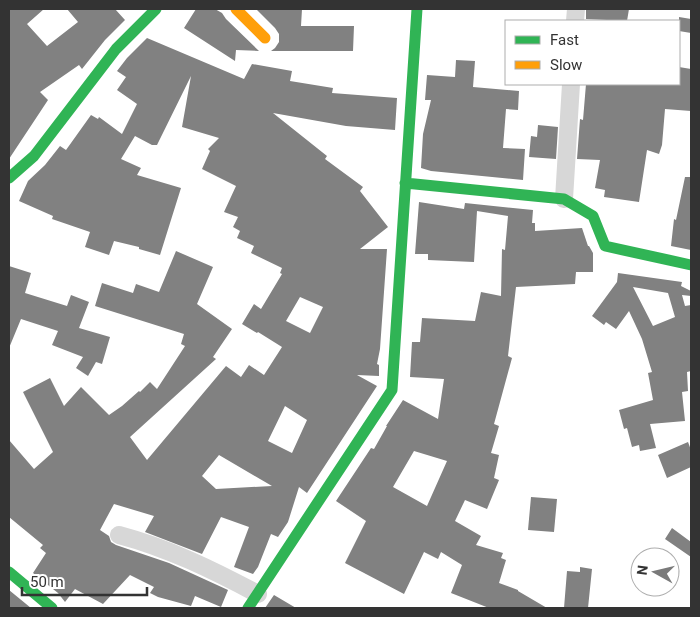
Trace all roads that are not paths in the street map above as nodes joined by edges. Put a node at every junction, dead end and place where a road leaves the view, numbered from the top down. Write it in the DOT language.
graph roads {
  1 [pos="156,9"];
  2 [pos="236,9"];
  3 [pos="417,9"];
  4 [pos="265,38"];
  5 [pos="571,85"];
  6 [pos="9,178"];
  7 [pos="405,183"];
  8 [pos="564,199"];
  9 [pos="691,265"];
  10 [pos="119,535"];
  11 [pos="9,572"];
  12 [pos="253,601"];
  13 [pos="52,608"];
  1 -- 6 [label="street"];
  2 -- 4 [label="street"];
  3 -- 7 [label="street"];
  5 -- 8 [label="street"];
  7 -- 8 [label="street"];
  7 -- 12 [label="street"];
  8 -- 9 [label="street"];
  10 -- 12 [label="street"];
  11 -- 13 [label="street"];
}
